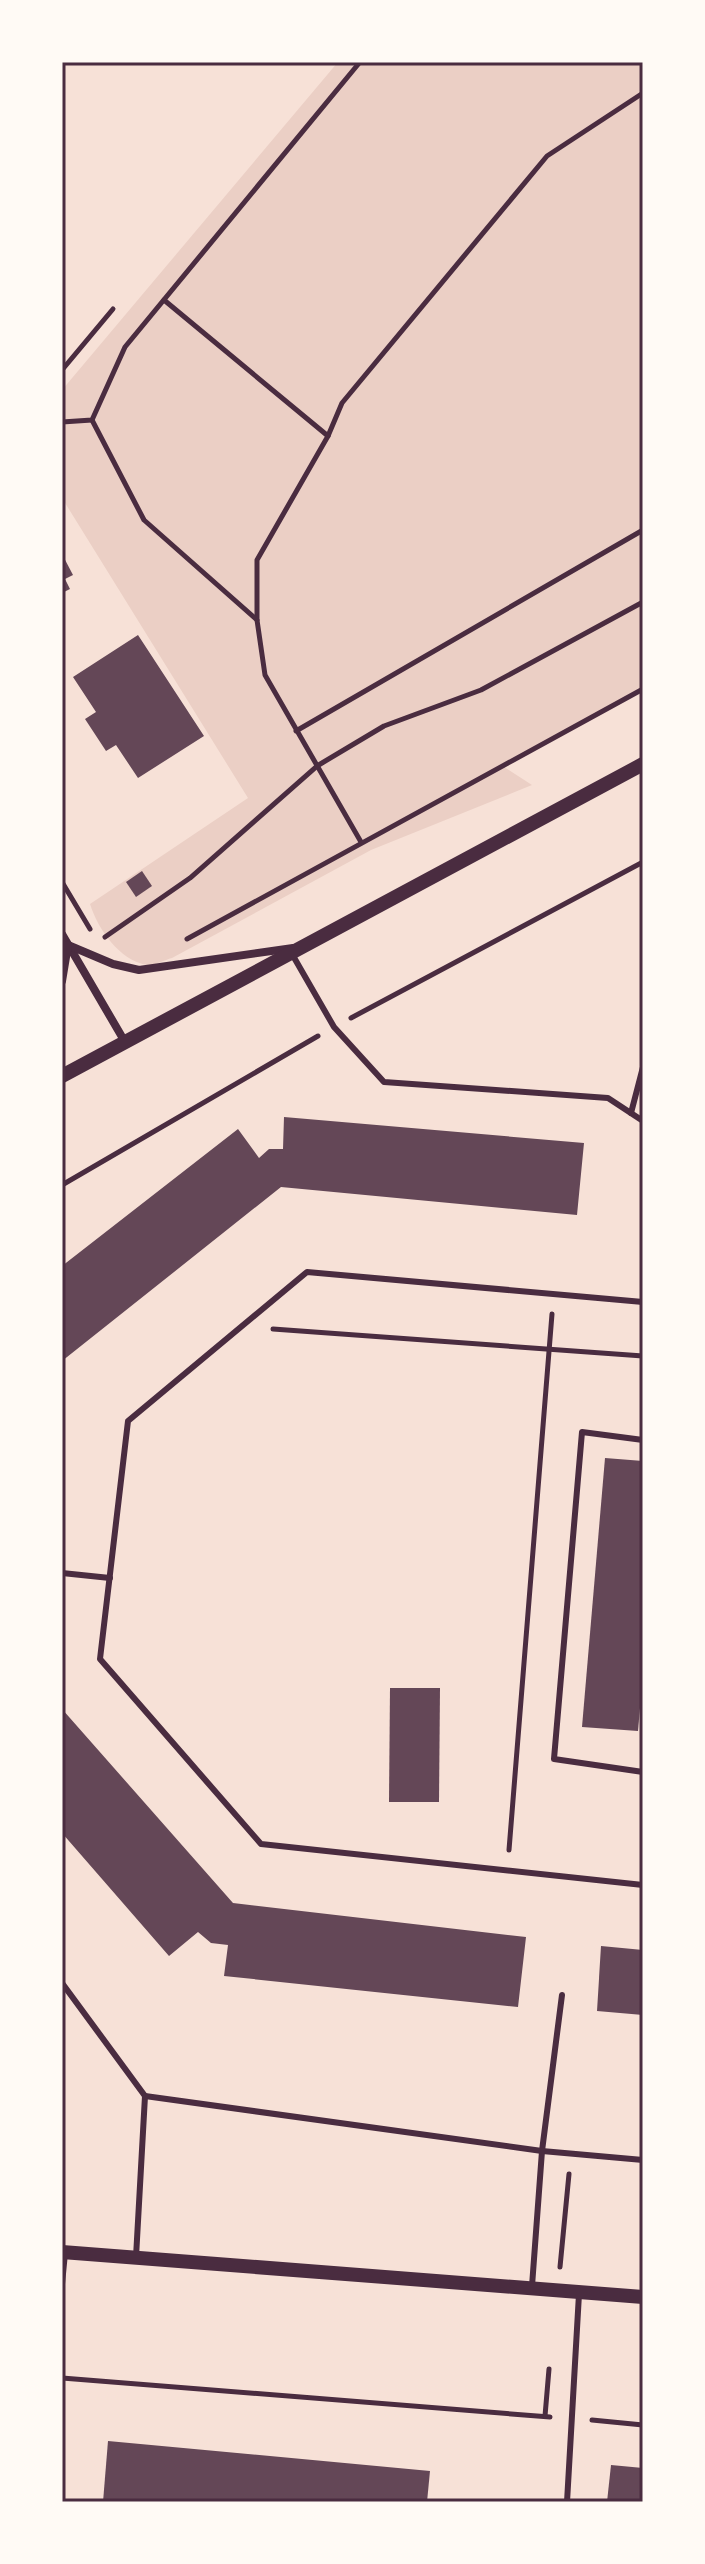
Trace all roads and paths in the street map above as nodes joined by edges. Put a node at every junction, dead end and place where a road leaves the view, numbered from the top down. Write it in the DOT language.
graph roads {
  1 [pos="360,62"];
  2 [pos="643,93"];
  3 [pos="164,300"];
  4 [pos="113,309"];
  5 [pos="62,370"];
  6 [pos="92,420"];
  7 [pos="62,422"];
  8 [pos="328,436"];
  9 [pos="643,530"];
  10 [pos="643,602"];
  11 [pos="257,620"];
  12 [pos="643,689"];
  13 [pos="296,731"];
  14 [pos="643,764"];
  15 [pos="317,766"];
  16 [pos="361,842"];
  17 [pos="62,882"];
  18 [pos="62,934"];
  19 [pos="98,941"];
  20 [pos="181,942"];
  21 [pos="68,945"];
  22 [pos="107,947"];
  23 [pos="296,949"];
  24 [pos="62,981"];
  25 [pos="125,1042"];
  26 [pos="643,1067"];
  27 [pos="62,1076"];
  28 [pos="631,1113"];
  29 [pos="643,1121"];
  30 [pos="554,1293"];
  31 [pos="643,1302"];
  32 [pos="242,1327"];
  33 [pos="550,1348"];
  34 [pos="643,1356"];
  35 [pos="643,1440"];
  36 [pos="62,1573"];
  37 [pos="110,1578"];
  38 [pos="643,1772"];
  39 [pos="507,1869"];
  40 [pos="643,1885"];
  41 [pos="62,1983"];
  42 [pos="562,1995"];
  43 [pos="145,2096"];
  44 [pos="542,2151"];
  45 [pos="643,2160"];
  46 [pos="63,2252"];
  47 [pos="136,2258"];
  48 [pos="62,2284"];
  49 [pos="532,2288"];
  50 [pos="579,2292"];
  51 [pos="643,2297"];
  52 [pos="62,2378"];
  53 [pos="571,2418"];
  54 [pos="643,2425"];
  55 [pos="567,2502"];
  1 -- 3 [label="path"];
  2 -- 8 [label="path"];
  3 -- 6 [label="path"];
  3 -- 8 [label="path"];
  4 -- 5 [label="path"];
  6 -- 7 [label="path"];
  6 -- 11 [label="path"];
  8 -- 11 [label="path"];
  9 -- 13 [label="path"];
  10 -- 15 [label="path"];
  11 -- 13 [label="path"];
  12 -- 16 [label="path"];
  13 -- 15 [label="path"];
  14 -- 23 [label="street"];
  15 -- 16 [label="path"];
  15 -- 19 [label="path"];
  16 -- 20 [label="path"];
  17 -- 19 [label="path"];
  18 -- 21 [label="street"];
  19 -- 22 [label="path"];
  21 -- 23 [label="street"];
  21 -- 24 [label="street"];
  21 -- 25 [label="street"];
  23 -- 25 [label="street"];
  23 -- 28 [label="lane"];
  25 -- 27 [label="street"];
  26 -- 28 [label="lane"];
  28 -- 29 [label="lane"];
  30 -- 31 [label="lane"];
  30 -- 32 [label="lane"];
  30 -- 33 [label="path"];
  32 -- 33 [label="path"];
  32 -- 37 [label="lane"];
  33 -- 34 [label="path"];
  33 -- 39 [label="path"];
  35 -- 38 [label="lane"];
  36 -- 37 [label="lane"];
  37 -- 39 [label="lane"];
  39 -- 40 [label="lane"];
  41 -- 43 [label="lane"];
  42 -- 44 [label="lane"];
  43 -- 44 [label="lane"];
  43 -- 47 [label="lane"];
  44 -- 45 [label="lane"];
  44 -- 49 [label="lane"];
  46 -- 47 [label="street"];
  46 -- 48 [label="lane"];
  47 -- 49 [label="street"];
  49 -- 50 [label="street"];
  50 -- 51 [label="street"];
  50 -- 53 [label="lane"];
  52 -- 53 [label="path"];
  53 -- 54 [label="path"];
  53 -- 55 [label="lane"];
}
